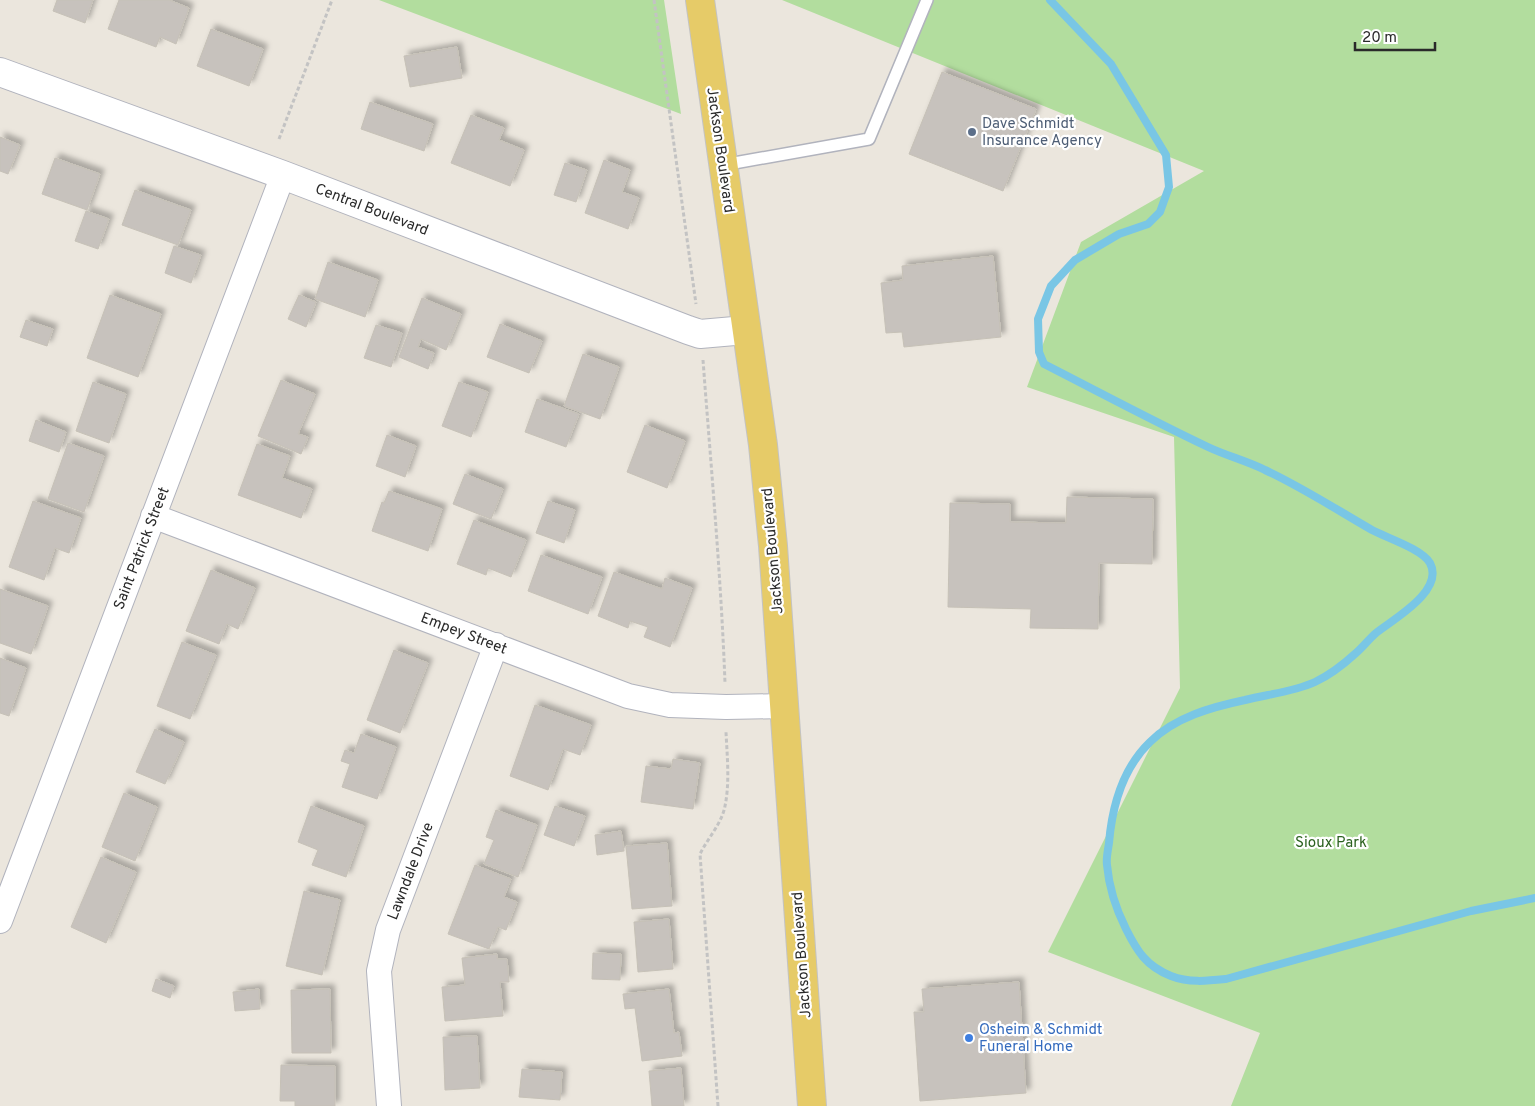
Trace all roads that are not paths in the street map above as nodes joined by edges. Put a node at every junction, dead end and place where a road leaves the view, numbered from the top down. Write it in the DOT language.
graph roads {
  1 [pos="700,0"];
  2 [pos="928,0"];
  3 [pos="0,72"];
  4 [pos="723,165"];
  5 [pos="283,175"];
  6 [pos="746,330"];
  7 [pos="153,516"];
  8 [pos="496,646"];
  9 [pos="784,706"];
  10 [pos="0,921"];
  11 [pos="389,1106"];
  12 [pos="812,1106"];
  1 -- 4 [label="main road, Jackson Boulevard"];
  2 -- 4 [label="lane"];
  3 -- 5 [label="street, Central Boulevard"];
  4 -- 6 [label="main road, Jackson Boulevard"];
  5 -- 6 [label="street, Central Boulevard"];
  5 -- 7 [label="street, Saint Patrick Street"];
  6 -- 9 [label="main road, Jackson Boulevard"];
  7 -- 8 [label="street, Empey Street"];
  7 -- 10 [label="street, Saint Patrick Street"];
  8 -- 9 [label="street, Empey Street"];
  8 -- 11 [label="street, Lawndale Drive"];
  9 -- 12 [label="main road, Jackson Boulevard"];
}
